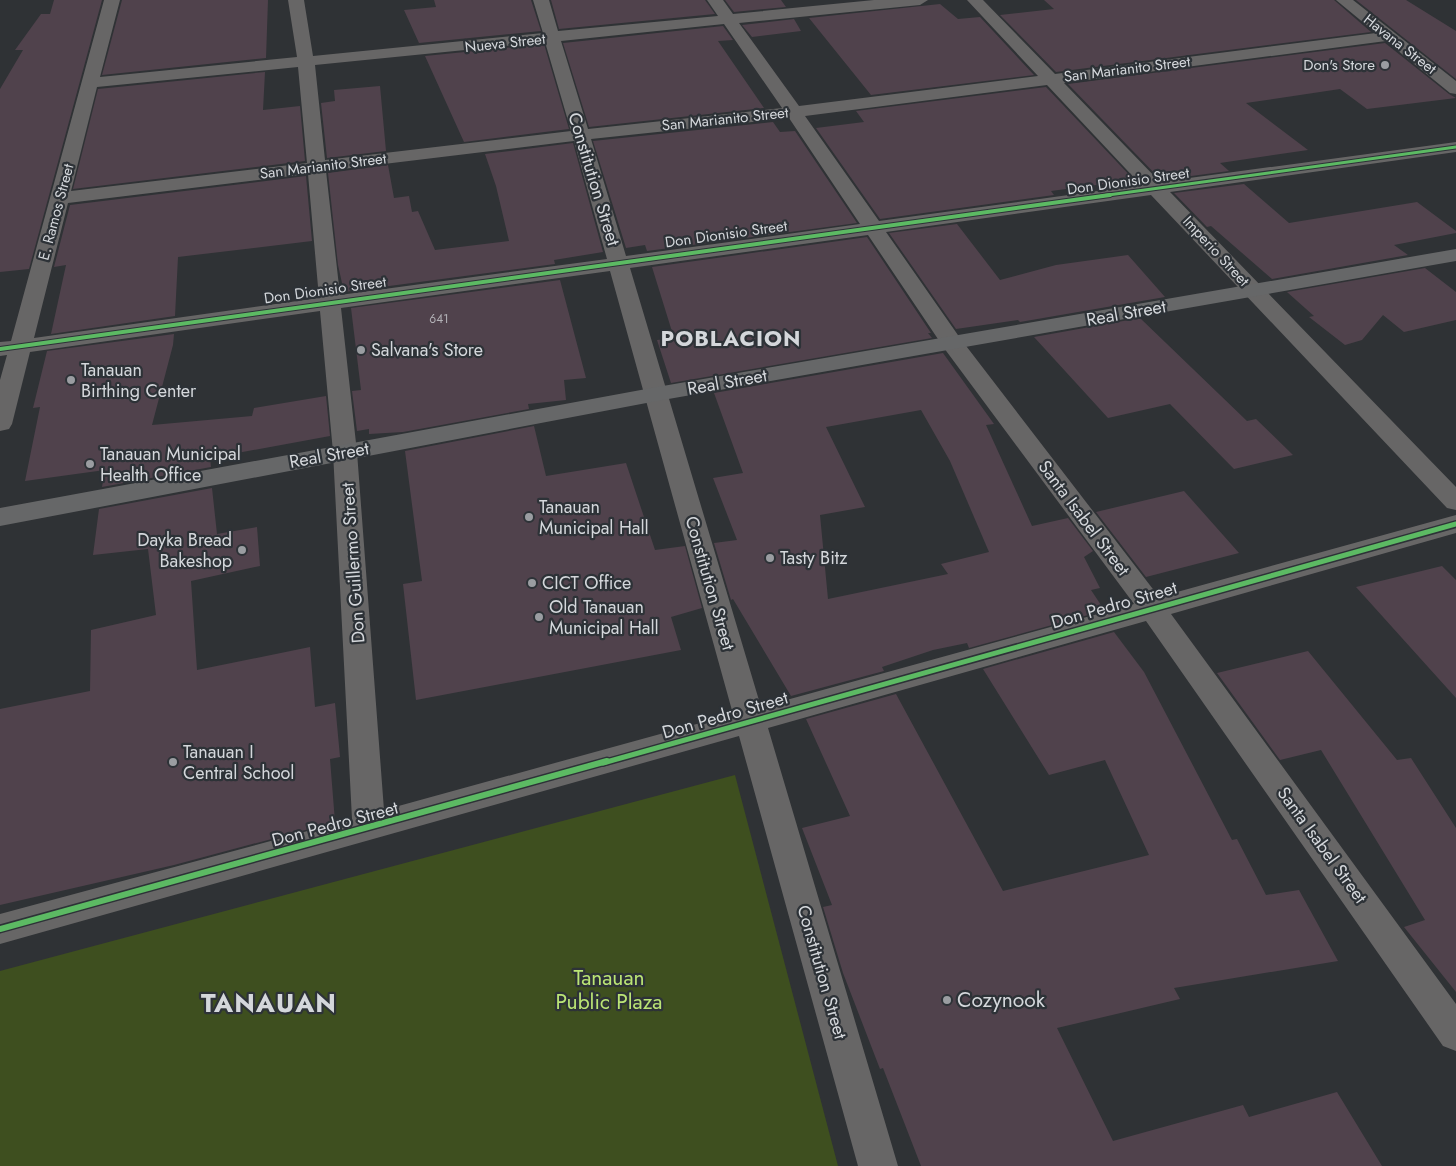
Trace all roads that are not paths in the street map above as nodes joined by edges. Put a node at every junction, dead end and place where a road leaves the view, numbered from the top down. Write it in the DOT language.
graph roads {
  1 [pos="112,0"];
  2 [pos="296,0"];
  3 [pos="540,0"];
  4 [pos="714,0"];
  5 [pos="920,0"];
  6 [pos="975,0"];
  7 [pos="1344,0"];
  8 [pos="729,20"];
  9 [pos="1389,36"];
  10 [pos="552,38"];
  11 [pos="306,62"];
  12 [pos="1052,79"];
  13 [pos="90,83"];
  14 [pos="1456,89"];
  15 [pos="794,112"];
  16 [pos="580,135"];
  17 [pos="1456,147"];
  18 [pos="316,166"];
  19 [pos="1159,190"];
  20 [pos="60,198"];
  21 [pos="873,227"];
  22 [pos="1456,255"];
  23 [pos="619,262"];
  24 [pos="1253,291"];
  25 [pos="330,302"];
  26 [pos="952,343"];
  27 [pos="21,346"];
  28 [pos="0,349"];
  29 [pos="657,394"];
  30 [pos="0,424"];
  31 [pos="346,452"];
  32 [pos="1456,502"];
  33 [pos="0,518"];
  34 [pos="1456,524"];
  35 [pos="1153,608"];
  36 [pos="749,722"];
  37 [pos="369,828"];
  38 [pos="0,930"];
  39 [pos="1456,1034"];
  40 [pos="878,1166"];
  1 -- 13 [label="street, E. Ramos Street"];
  2 -- 11 [label="street, Don Guillermo Street"];
  3 -- 10 [label="street, Constitution Street"];
  4 -- 8 [label="street, Santa Isabel Street"];
  5 -- 8 [label="street, Nueva Street"];
  6 -- 12 [label="street, Imperio Street"];
  7 -- 9 [label="street, Havana Street"];
  8 -- 10 [label="street, Nueva Street"];
  8 -- 15 [label="street, Santa Isabel Street"];
  9 -- 12 [label="street, San Marianito Street"];
  9 -- 14 [label="street, Havana Street"];
  10 -- 11 [label="street, Nueva Street"];
  10 -- 16 [label="street, Constitution Street"];
  11 -- 13 [label="street, Nueva Street"];
  11 -- 18 [label="street, Don Guillermo Street"];
  12 -- 15 [label="street, San Marianito Street"];
  12 -- 19 [label="street, Imperio Street"];
  13 -- 20 [label="street, E. Ramos Street"];
  15 -- 16 [label="street, San Marianito Street"];
  15 -- 21 [label="street, Santa Isabel Street"];
  16 -- 18 [label="street, San Marianito Street"];
  16 -- 23 [label="street, Constitution Street"];
  17 -- 19 [label="street, Don Dionisio Street"];
  18 -- 20 [label="street, San Marianito Street"];
  18 -- 25 [label="street, Don Guillermo Street"];
  19 -- 21 [label="street, Don Dionisio Street"];
  19 -- 24 [label="street, Imperio Street"];
  20 -- 27 [label="street, E. Ramos Street"];
  21 -- 23 [label="street, Don Dionisio Street"];
  21 -- 26 [label="street, Santa Isabel Street"];
  22 -- 24 [label="main road, Real Street"];
  23 -- 25 [label="street, Don Dionisio Street"];
  23 -- 29 [label="street, Constitution Street"];
  24 -- 26 [label="main road, Real Street"];
  24 -- 32 [label="street, Imperio Street"];
  25 -- 27 [label="street, Don Dionisio Street"];
  25 -- 31 [label="street, Don Guillermo Street"];
  26 -- 29 [label="main road, Real Street"];
  26 -- 35 [label="street, Santa Isabel Street"];
  27 -- 28 [label="street, Don Dionisio Street"];
  27 -- 30 [label="street, E. Ramos Street"];
  29 -- 31 [label="main road, Real Street"];
  29 -- 36 [label="street, Constitution Street"];
  31 -- 33 [label="main road, Real Street"];
  31 -- 37 [label="street, Don Guillermo Street"];
  34 -- 35 [label="street, Don Pedro Street"];
  35 -- 36 [label="street, Don Pedro Street"];
  35 -- 39 [label="street, Santa Isabel Street"];
  36 -- 37 [label="street, Don Pedro Street"];
  36 -- 40 [label="street, Constitution Street"];
  37 -- 38 [label="street, Don Pedro Street"];
}
